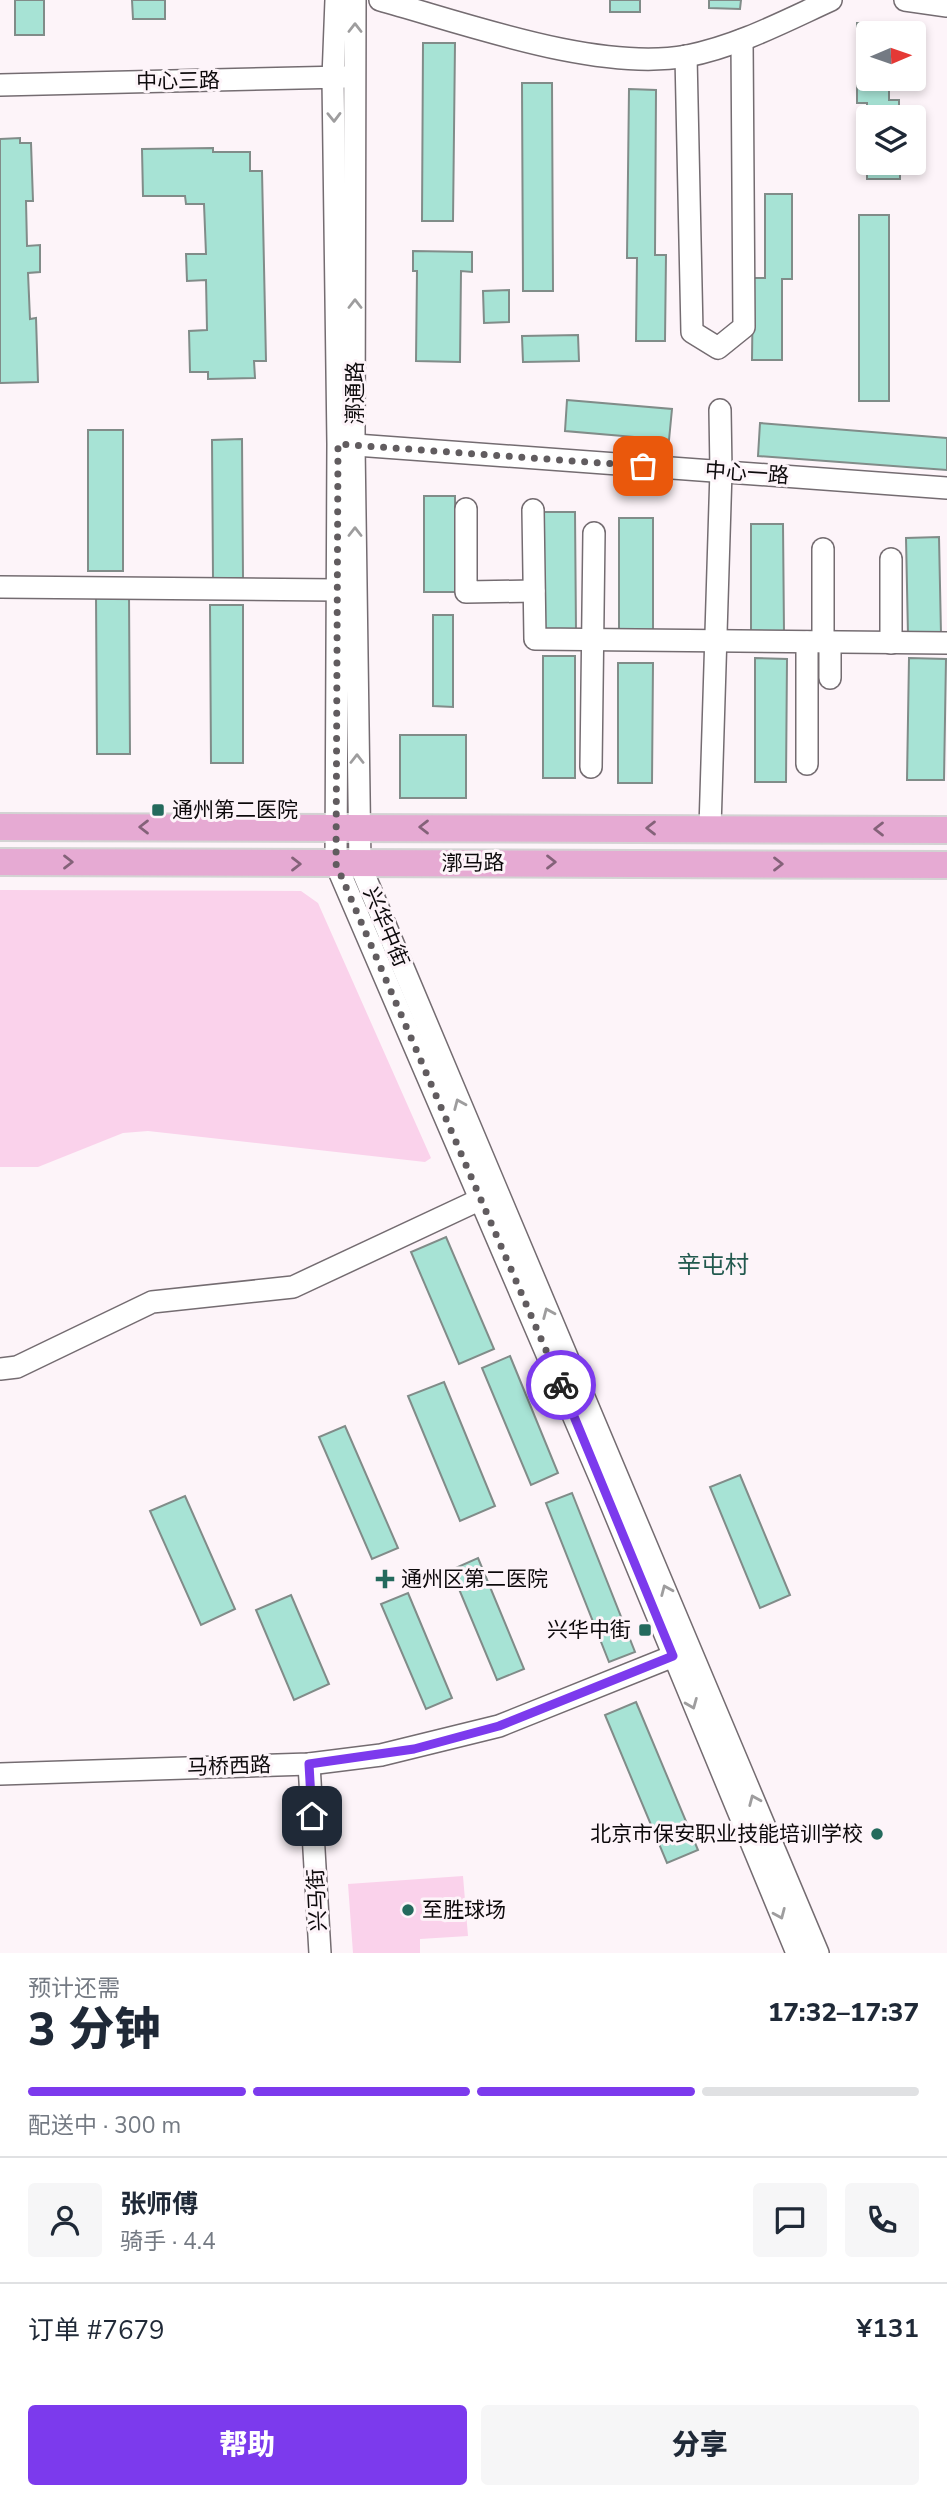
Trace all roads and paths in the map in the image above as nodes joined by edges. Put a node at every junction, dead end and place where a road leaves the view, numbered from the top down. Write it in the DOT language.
graph roads {
  1 [pos="336,0"];
  2 [pos="355,0"];
  3 [pos="380,0"];
  4 [pos="831,0"];
  5 [pos="905,0"];
  6 [pos="947,6"];
  7 [pos="742,40"];
  8 [pos="686,56"];
  9 [pos="355,77"];
  10 [pos="333,78"];
  11 [pos="0,85"];
  12 [pos="720,410"];
  13 [pos="346,444"];
  14 [pos="721,471"];
  15 [pos="947,488"];
  16 [pos="466,509"];
  17 [pos="533,510"];
  18 [pos="594,533"];
  19 [pos="823,549"];
  20 [pos="891,559"];
  21 [pos="0,587"];
  22 [pos="337,590"];
  23 [pos="534,591"];
  24 [pos="594,639"];
  25 [pos="716,641"];
  26 [pos="820,642"];
  27 [pos="891,643"];
  28 [pos="947,643"];
  29 [pos="830,678"];
  30 [pos="807,764"];
  31 [pos="590,766"];
  32 [pos="0,827"];
  33 [pos="346,827"];
  34 [pos="710,828"];
  35 [pos="947,830"];
  36 [pos="0,862"];
  37 [pos="348,865"];
  38 [pos="947,865"];
  39 [pos="481,1199"];
  40 [pos="0,1369"];
  41 [pos="682,1652"];
  42 [pos="309,1764"];
  43 [pos="0,1774"];
  44 [pos="320,1953"];
  45 [pos="797,1953"];
  46 [pos="818,1953"];
  1 -- 10 [label="street, 漷通路"];
  9 -- 2 [label="street, 漷通路, one-way"];
  3 -- 8 [label="street"];
  4 -- 7 [label="street"];
  5 -- 6 [label="street"];
  7 -- 8 [label="street"];
  7 -- 8 [label="street"];
  9 -- 10 [label="street, 中心三路"];
  13 -- 9 [label="street, 漷通路, one-way"];
  10 -- 11 [label="street, 中心三路"];
  10 -- 13 [label="street, 漷通路, one-way"];
  12 -- 14 [label="street"];
  13 -- 14 [label="street, 中心一路"];
  13 -- 22 [label="street, 漷通路"];
  33 -- 13 [label="street, 漷通路, one-way"];
  14 -- 15 [label="street, 中心一路"];
  14 -- 25 [label="street"];
  16 -- 23 [label="street"];
  17 -- 23 [label="street"];
  18 -- 24 [label="street"];
  19 -- 26 [label="street"];
  20 -- 27 [label="street"];
  21 -- 22 [label="street"];
  22 -- 33 [label="street, 漷通路"];
  23 -- 24 [label="street"];
  24 -- 25 [label="street"];
  24 -- 31 [label="street"];
  25 -- 26 [label="street"];
  25 -- 34 [label="street"];
  26 -- 27 [label="street"];
  26 -- 29 [label="street"];
  26 -- 30 [label="street"];
  27 -- 28 [label="street"];
  33 -- 32 [label="main road, 漷马路, one-way"];
  34 -- 33 [label="main road, 漷马路, one-way"];
  33 -- 37 [label="street, 兴华中街"];
  35 -- 34 [label="main road, 漷马路, one-way"];
  36 -- 37 [label="main road, 漷马路, one-way"];
  37 -- 38 [label="main road, 漷马路, one-way"];
  37 -- 39 [label="street, 兴华中街"];
  41 -- 37 [label="street, 兴华中街, one-way"];
  39 -- 40 [label="street"];
  39 -- 41 [label="street, 兴华中街"];
  41 -- 42 [label="street, 马桥西路"];
  41 -- 45 [label="street, 兴华中街, one-way"];
  46 -- 41 [label="street, 兴华中街, one-way"];
  42 -- 43 [label="street, 马桥西路"];
  42 -- 44 [label="street, 兴马街"];
}
